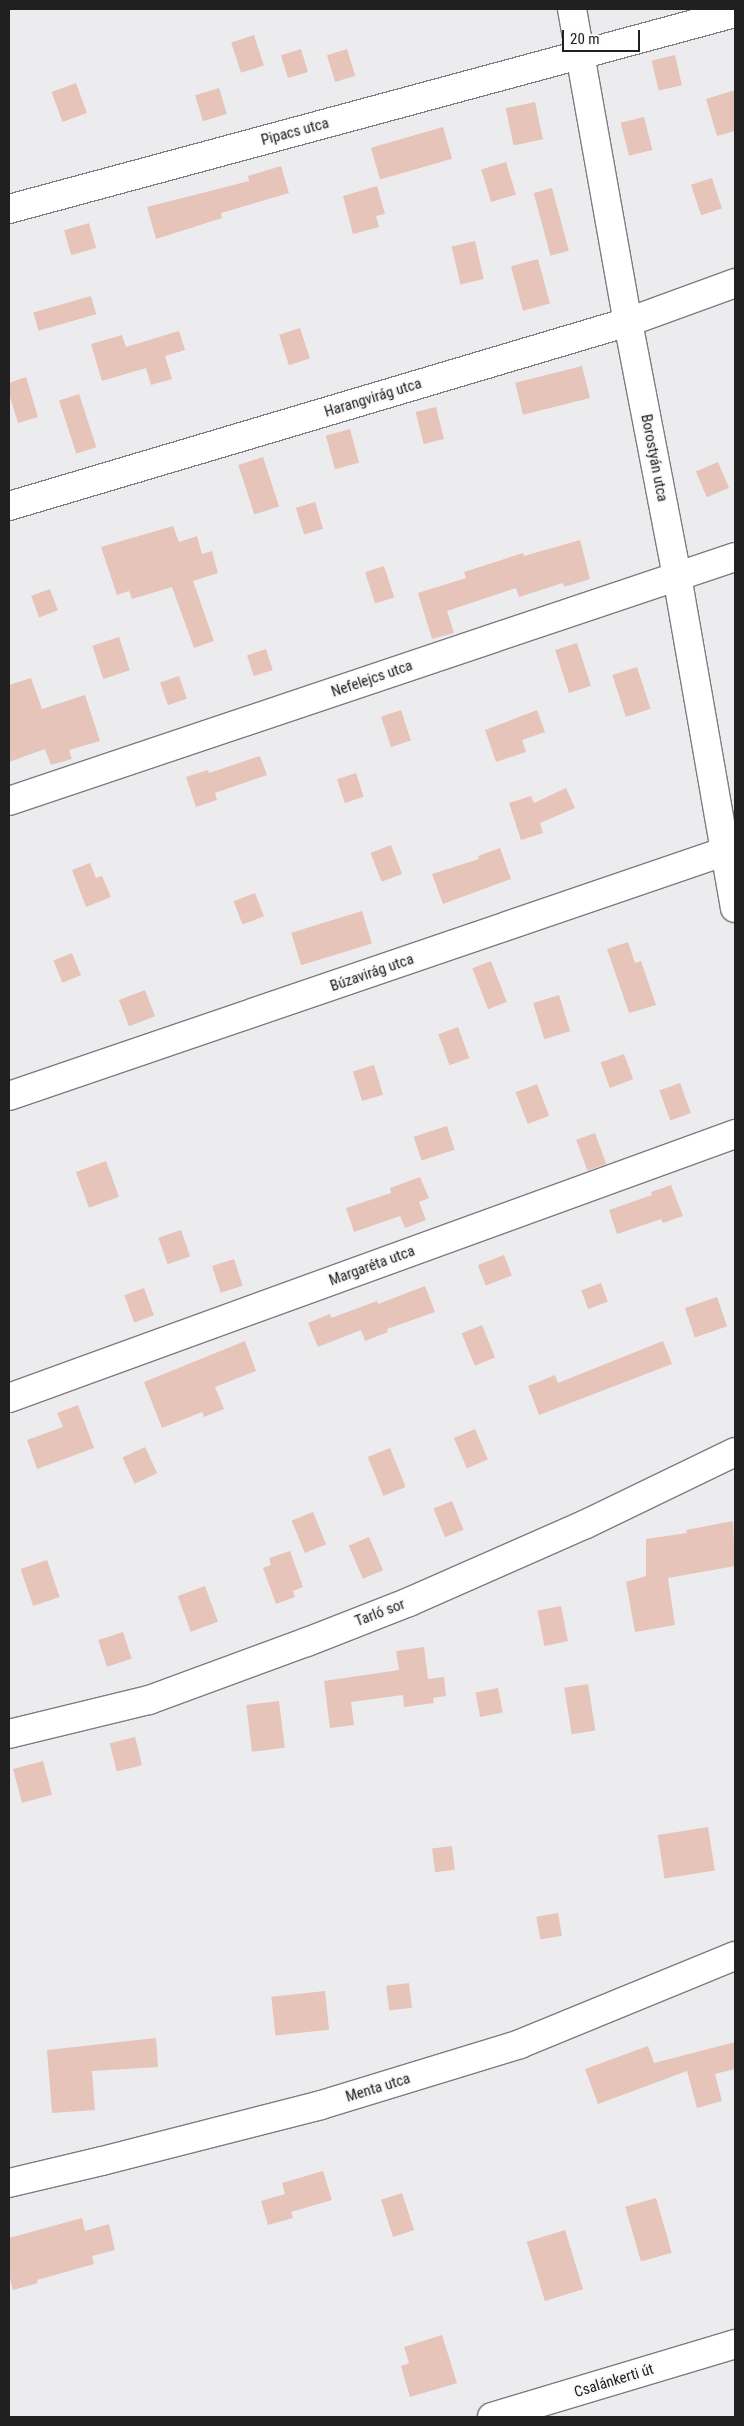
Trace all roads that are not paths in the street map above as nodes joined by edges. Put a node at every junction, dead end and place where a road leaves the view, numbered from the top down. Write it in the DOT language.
graph roads {
  1 [pos="572,9"];
  2 [pos="735,13"];
  3 [pos="581,54"];
  4 [pos="9,210"];
  5 [pos="735,283"];
  6 [pos="628,322"];
  7 [pos="9,506"];
  8 [pos="735,557"];
  9 [pos="677,576"];
  10 [pos="9,801"];
  11 [pos="730,850"];
  12 [pos="735,908"];
  13 [pos="9,1096"];
  14 [pos="735,1134"];
  15 [pos="9,1398"];
  16 [pos="735,1452"];
  17 [pos="9,1734"];
  18 [pos="735,1956"];
  19 [pos="9,2183"];
  20 [pos="735,2344"];
  21 [pos="492,2417"];
  1 -- 3 [label="street, Borostyán utca"];
  2 -- 3 [label="street, Pipacs utca"];
  3 -- 4 [label="street, Pipacs utca"];
  3 -- 6 [label="street, Borostyán utca"];
  5 -- 6 [label="street, Harangvirág utca"];
  6 -- 7 [label="street, Harangvirág utca"];
  6 -- 9 [label="street, Borostyán utca"];
  8 -- 9 [label="street, Nefelejcs utca"];
  9 -- 10 [label="street, Nefelejcs utca"];
  9 -- 11 [label="street, Borostyán utca"];
  11 -- 12 [label="street, Borostyán utca"];
  11 -- 13 [label="street, Búzavirág utca"];
  14 -- 15 [label="street, Margaréta utca"];
  16 -- 17 [label="street, Tarló sor"];
  18 -- 19 [label="street, Menta utca"];
  20 -- 21 [label="street, Csalánkerti út"];
}
